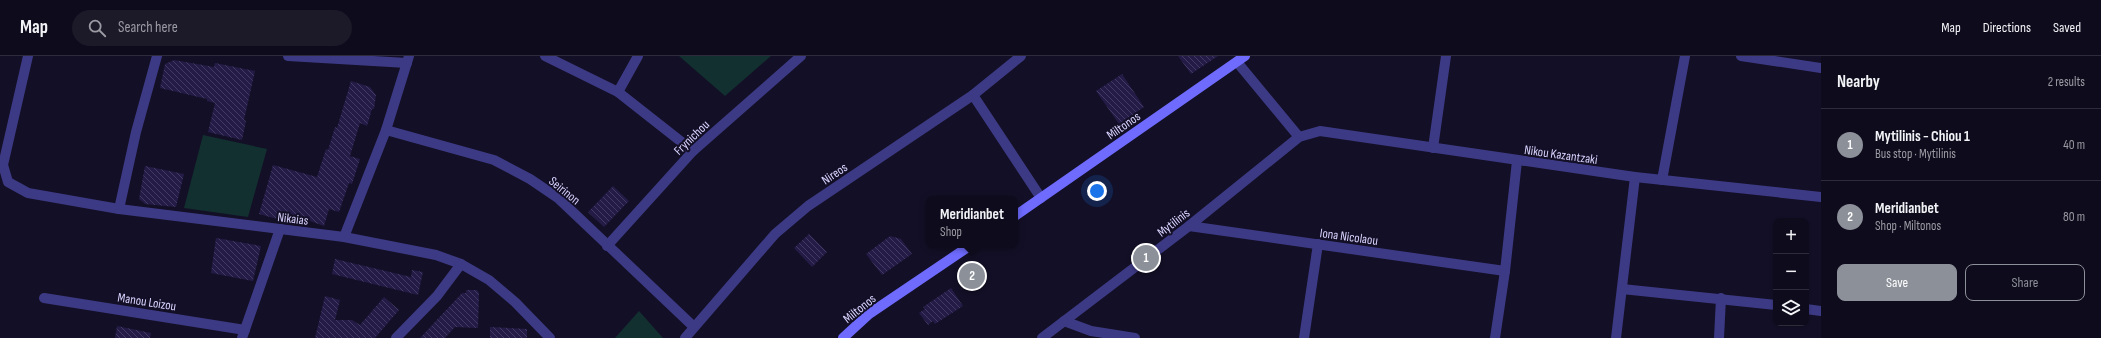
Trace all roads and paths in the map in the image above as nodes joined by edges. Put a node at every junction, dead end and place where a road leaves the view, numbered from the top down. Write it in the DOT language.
graph roads {
  1 [pos="28,56"];
  2 [pos="157,56"];
  3 [pos="292,56"];
  4 [pos="545,56"];
  5 [pos="638,56"];
  6 [pos="801,56"];
  7 [pos="1021,56"];
  8 [pos="1446,56"];
  9 [pos="1685,56"];
  10 [pos="1741,56"];
  11 [pos="1241,59"];
  12 [pos="408,60"];
  13 [pos="1821,68"];
  14 [pos="618,92"];
  15 [pos="973,94"];
  16 [pos="386,130"];
  17 [pos="1298,137"];
  18 [pos="1433,148"];
  19 [pos="693,151"];
  20 [pos="1517,161"];
  21 [pos="1636,177"];
  22 [pos="1662,180"];
  23 [pos="1821,197"];
  24 [pos="1041,198"];
  25 [pos="119,209"];
  26 [pos="1018,214"];
  27 [pos="1189,226"];
  28 [pos="280,229"];
  29 [pos="344,237"];
  30 [pos="1318,244"];
  31 [pos="607,246"];
  32 [pos="967,248"];
  33 [pos="461,264"];
  34 [pos="1505,271"];
  35 [pos="1622,289"];
  36 [pos="44,298"];
  37 [pos="1721,298"];
  38 [pos="1773,305"];
  39 [pos="1809,309"];
  40 [pos="1821,311"];
  41 [pos="1064,321"];
  42 [pos="694,327"];
  43 [pos="244,334"];
  44 [pos="545,337"];
  45 [pos="396,338"];
  46 [pos="685,338"];
  47 [pos="843,338"];
  48 [pos="1042,338"];
  49 [pos="1135,338"];
  50 [pos="1304,338"];
  51 [pos="1495,338"];
  52 [pos="1616,338"];
  53 [pos="1719,338"];
  1 -- 25 [label="street, Nikaias"];
  2 -- 25 [label="street"];
  3 -- 12 [label="street"];
  4 -- 14 [label="street"];
  5 -- 14 [label="street"];
  6 -- 19 [label="street, Frynichou"];
  7 -- 15 [label="street, Nireos"];
  8 -- 18 [label="street"];
  9 -- 22 [label="street"];
  10 -- 13 [label="street"];
  11 -- 17 [label="street"];
  11 -- 24 [label="street, Miltonos"];
  12 -- 16 [label="street"];
  14 -- 19 [label="street"];
  15 -- 24 [label="street"];
  15 -- 42 [label="street, Nireos"];
  16 -- 29 [label="street"];
  16 -- 31 [label="street, Seirinon"];
  17 -- 18 [label="street, Nikou Kazantzaki"];
  17 -- 27 [label="street, Mytilinis"];
  18 -- 20 [label="street, Nikou Kazantzaki"];
  19 -- 31 [label="street, Frynichou"];
  20 -- 21 [label="street, Nikou Kazantzaki"];
  20 -- 34 [label="street"];
  21 -- 22 [label="street, Nikou Kazantzaki"];
  21 -- 35 [label="street"];
  22 -- 23 [label="street, Nikou Kazantzaki"];
  24 -- 26 [label="street, Miltonos"];
  25 -- 28 [label="street, Nikaias"];
  27 -- 30 [label="street, Iona Nicolaou"];
  27 -- 41 [label="street, Mytilinis"];
  28 -- 29 [label="street, Nikaias"];
  28 -- 43 [label="street"];
  29 -- 33 [label="street, Nikaias"];
  30 -- 34 [label="street, Iona Nicolaou"];
  30 -- 50 [label="street"];
  31 -- 42 [label="street, Seirinon"];
  32 -- 47 [label="street, Miltonos"];
  33 -- 44 [label="street, Nikaias"];
  33 -- 45 [label="street"];
  34 -- 51 [label="street"];
  35 -- 37 [label="street"];
  35 -- 52 [label="street"];
  36 -- 43 [label="street, Manou Loizou"];
  37 -- 38 [label="street"];
  37 -- 53 [label="street"];
  39 -- 40 [label="street"];
  41 -- 48 [label="street, Mytilinis"];
  41 -- 49 [label="street"];
  42 -- 46 [label="street, Nireos"];
}
